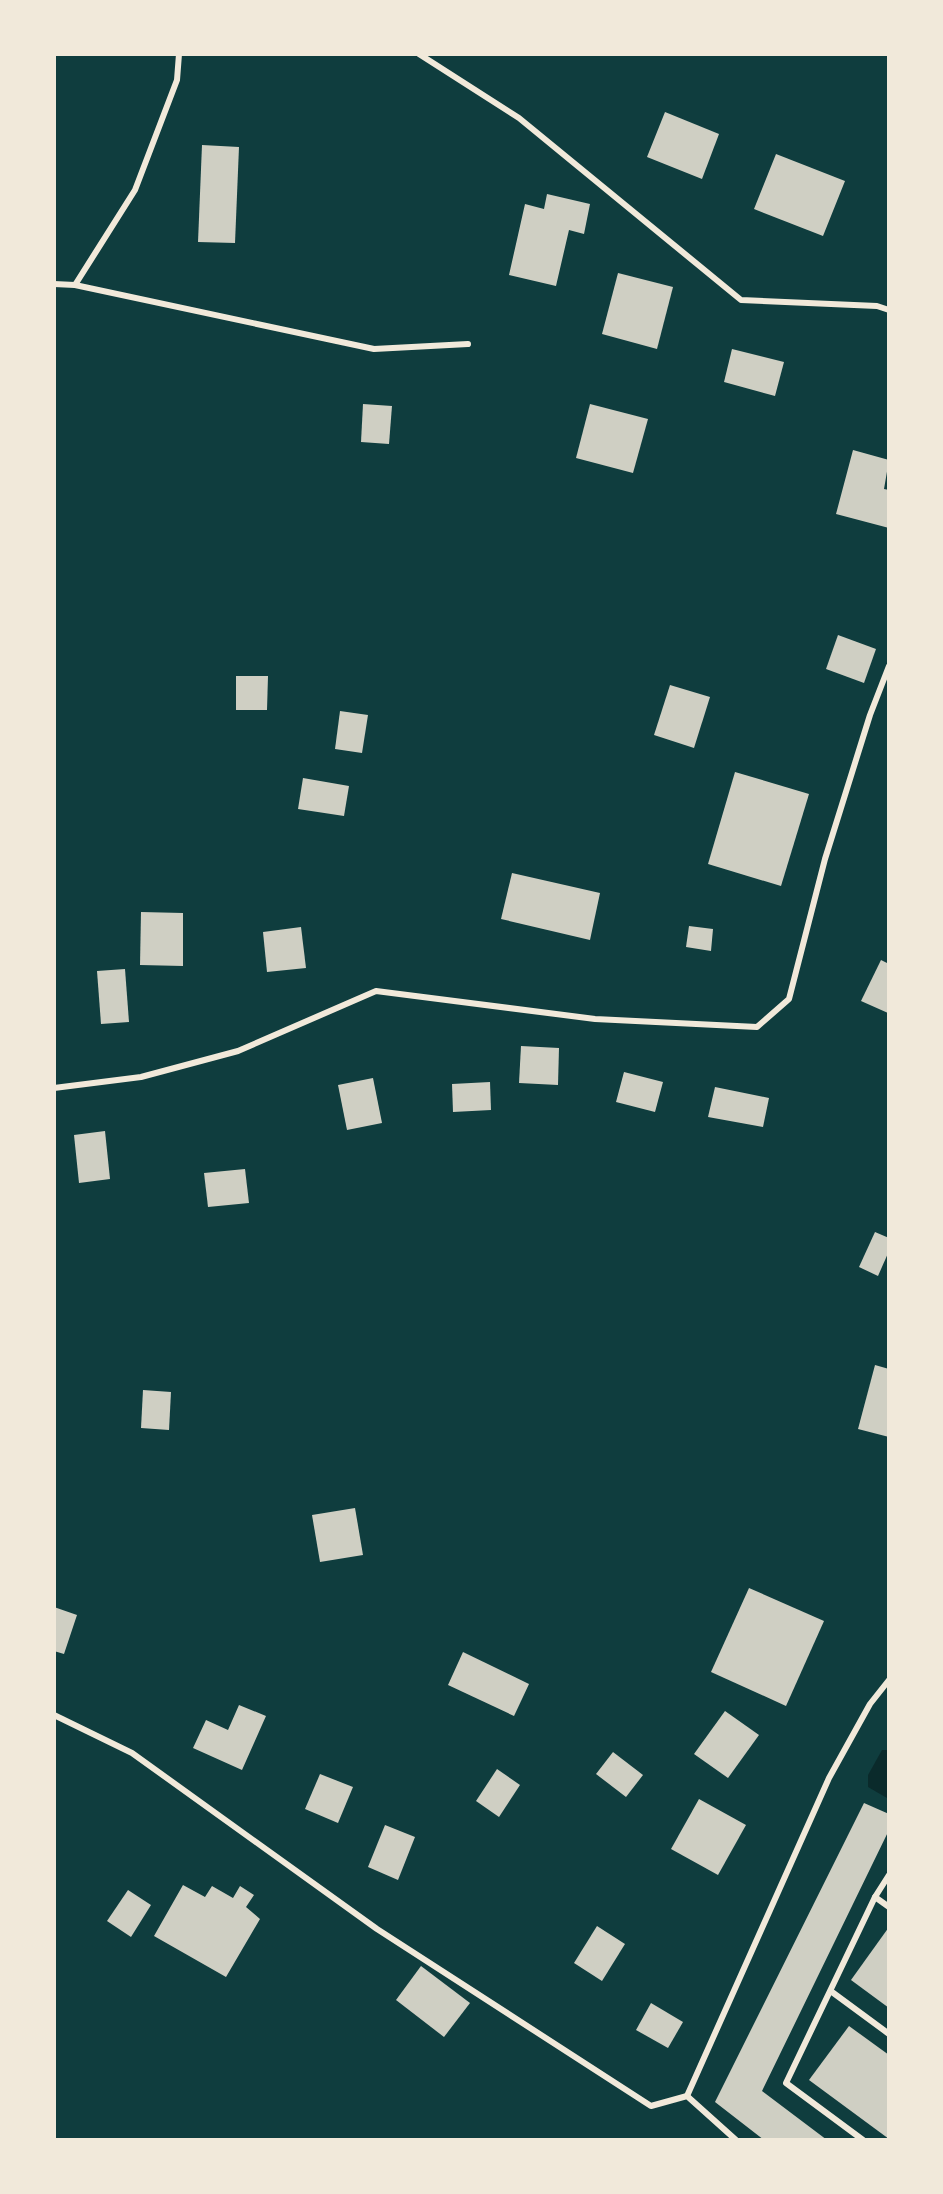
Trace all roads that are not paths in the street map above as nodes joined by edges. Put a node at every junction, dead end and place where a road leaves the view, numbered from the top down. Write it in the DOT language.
graph roads {
  1 [pos="179,54"];
  2 [pos="419,54"];
  3 [pos="54,284"];
  4 [pos="75,285"];
  5 [pos="889,310"];
  6 [pos="468,344"];
  7 [pos="889,666"];
  8 [pos="54,1088"];
  9 [pos="889,1680"];
  10 [pos="54,1715"];
  11 [pos="889,1875"];
  12 [pos="875,1897"];
  13 [pos="889,1907"];
  14 [pos="832,1992"];
  15 [pos="889,2034"];
  16 [pos="687,2096"];
  17 [pos="736,2140"];
  18 [pos="863,2140"];
  1 -- 4 [label="lane"];
  2 -- 5 [label="lane"];
  3 -- 4 [label="lane"];
  4 -- 6 [label="lane"];
  7 -- 8 [label="lane"];
  9 -- 16 [label="lane"];
  10 -- 16 [label="lane"];
  11 -- 12 [label="lane"];
  12 -- 13 [label="lane"];
  12 -- 14 [label="lane"];
  14 -- 15 [label="lane"];
  14 -- 18 [label="lane"];
  16 -- 17 [label="lane"];
}
